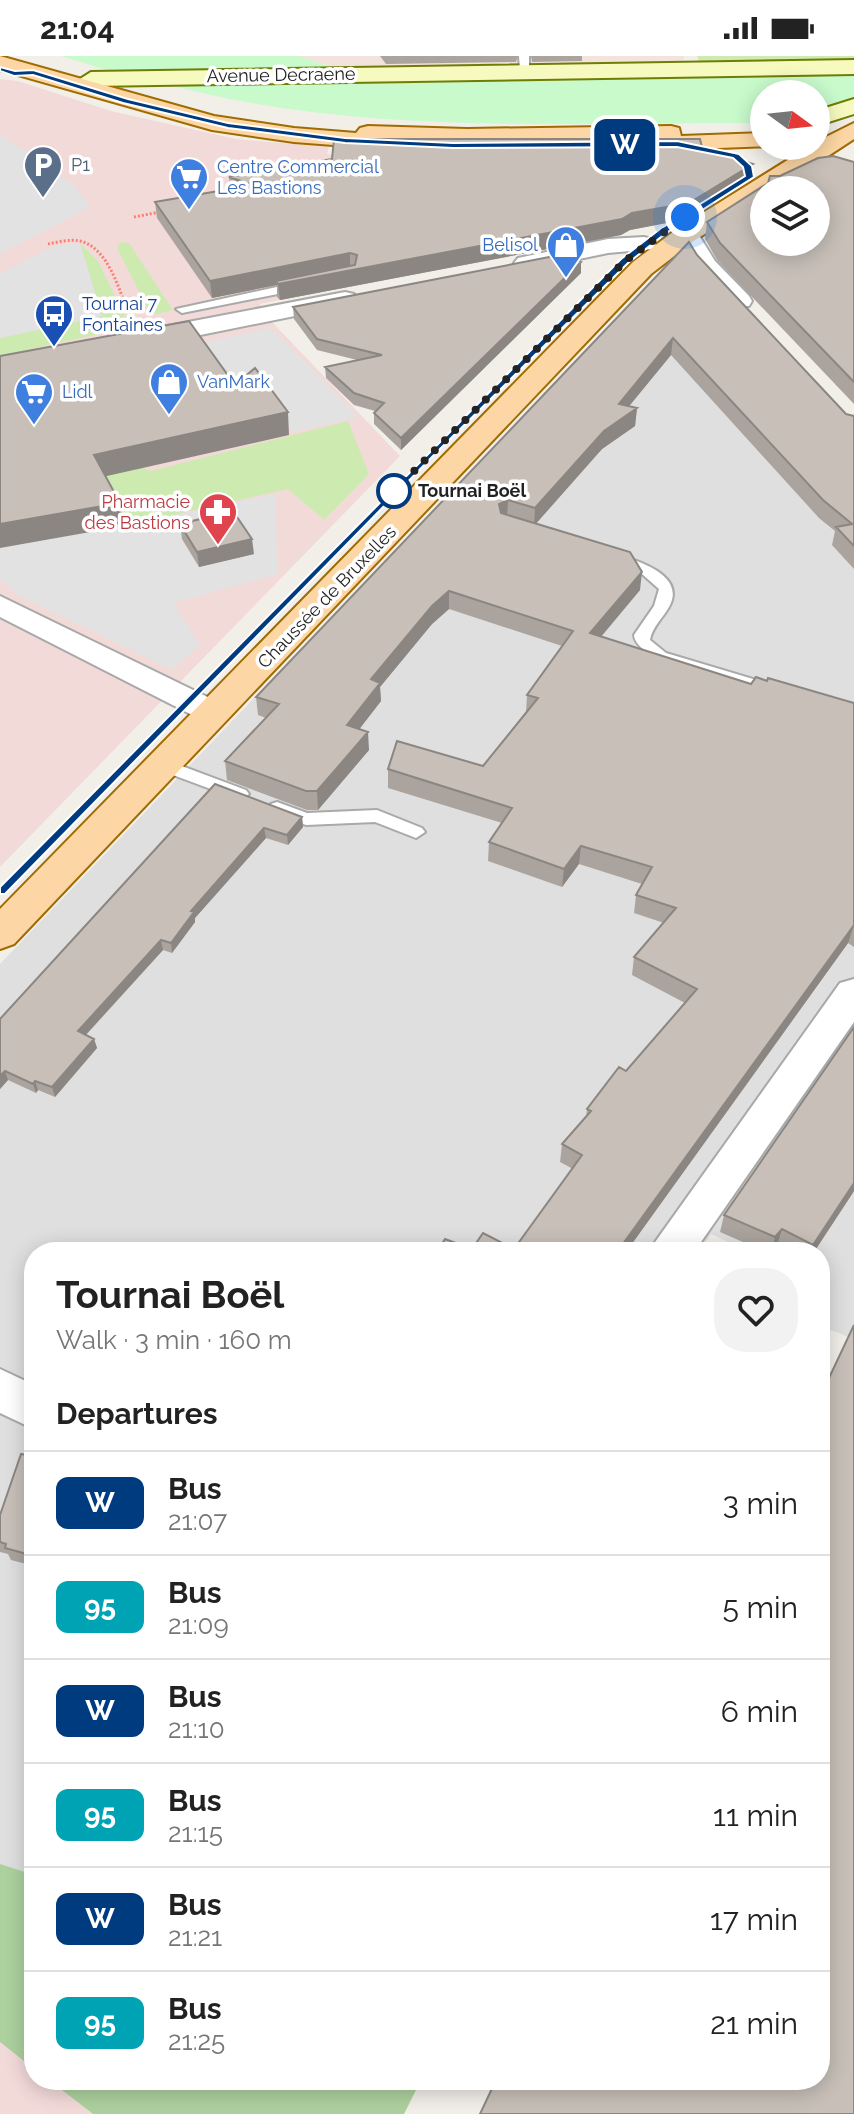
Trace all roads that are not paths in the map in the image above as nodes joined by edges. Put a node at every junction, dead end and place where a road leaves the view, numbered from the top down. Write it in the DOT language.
graph roads {
  1 [pos="15,56"];
  2 [pos="0,63"];
  3 [pos="524,63"];
  4 [pos="854,67"];
  5 [pos="0,70"];
  6 [pos="33,73"];
  7 [pos="91,79"];
  8 [pos="854,106"];
  9 [pos="750,131"];
  10 [pos="835,133"];
  11 [pos="750,141"];
  12 [pos="677,144"];
  13 [pos="779,160"];
  14 [pos="752,176"];
  15 [pos="750,177"];
  16 [pos="683,235"];
  17 [pos="645,254"];
  18 [pos="705,265"];
  19 [pos="500,268"];
  20 [pos="321,281"];
  21 [pos="362,295"];
  22 [pos="189,319"];
  23 [pos="760,323"];
  24 [pos="118,343"];
  25 [pos="595,552"];
  26 [pos="0,605"];
  27 [pos="795,698"];
  28 [pos="200,707"];
  29 [pos="163,765"];
  30 [pos="416,832"];
  31 [pos="0,890"];
  32 [pos="0,934"];
  33 [pos="854,993"];
  34 [pos="677,1242"];
  35 [pos="0,1390"];
  36 [pos="24,1403"];
  1 -- 7 [label="main road"];
  2 -- 6 [label="main road"];
  3 -- 4 [label="street, Avenue Decraene"];
  3 -- 7 [label="street, Avenue Decraene"];
  5 -- 6 [label="lane"];
  6 -- 12 [label="main road"];
  7 -- 9 [label="main road"];
  8 -- 10 [label="street"];
  10 -- 16 [label="main road, Chaussée de Bruxelles"];
  11 -- 12 [label="main road"];
  12 -- 15 [label="main road"];
  13 -- 14 [label="main road, Chaussée de Bruxelles"];
  15 -- 17 [label="main road, Chaussée de Bruxelles"];
  16 -- 17 [label="main road, Chaussée de Bruxelles"];
  16 -- 18 [label="street"];
  17 -- 18 [label="street"];
  17 -- 19 [label="street"];
  17 -- 28 [label="main road, Chaussée de Bruxelles"];
  18 -- 23 [label="street"];
  20 -- 22 [label="lane"];
  21 -- 22 [label="street"];
  22 -- 24 [label="street"];
  25 -- 27 [label="lane"];
  26 -- 28 [label="street"];
  28 -- 29 [label="main road, Chaussée de Bruxelles"];
  28 -- 31 [label="main road, Chaussée de Bruxelles"];
  29 -- 30 [label="lane"];
  29 -- 32 [label="main road, Chaussée de Bruxelles"];
  33 -- 34 [label="street"];
  35 -- 36 [label="street"];
}
